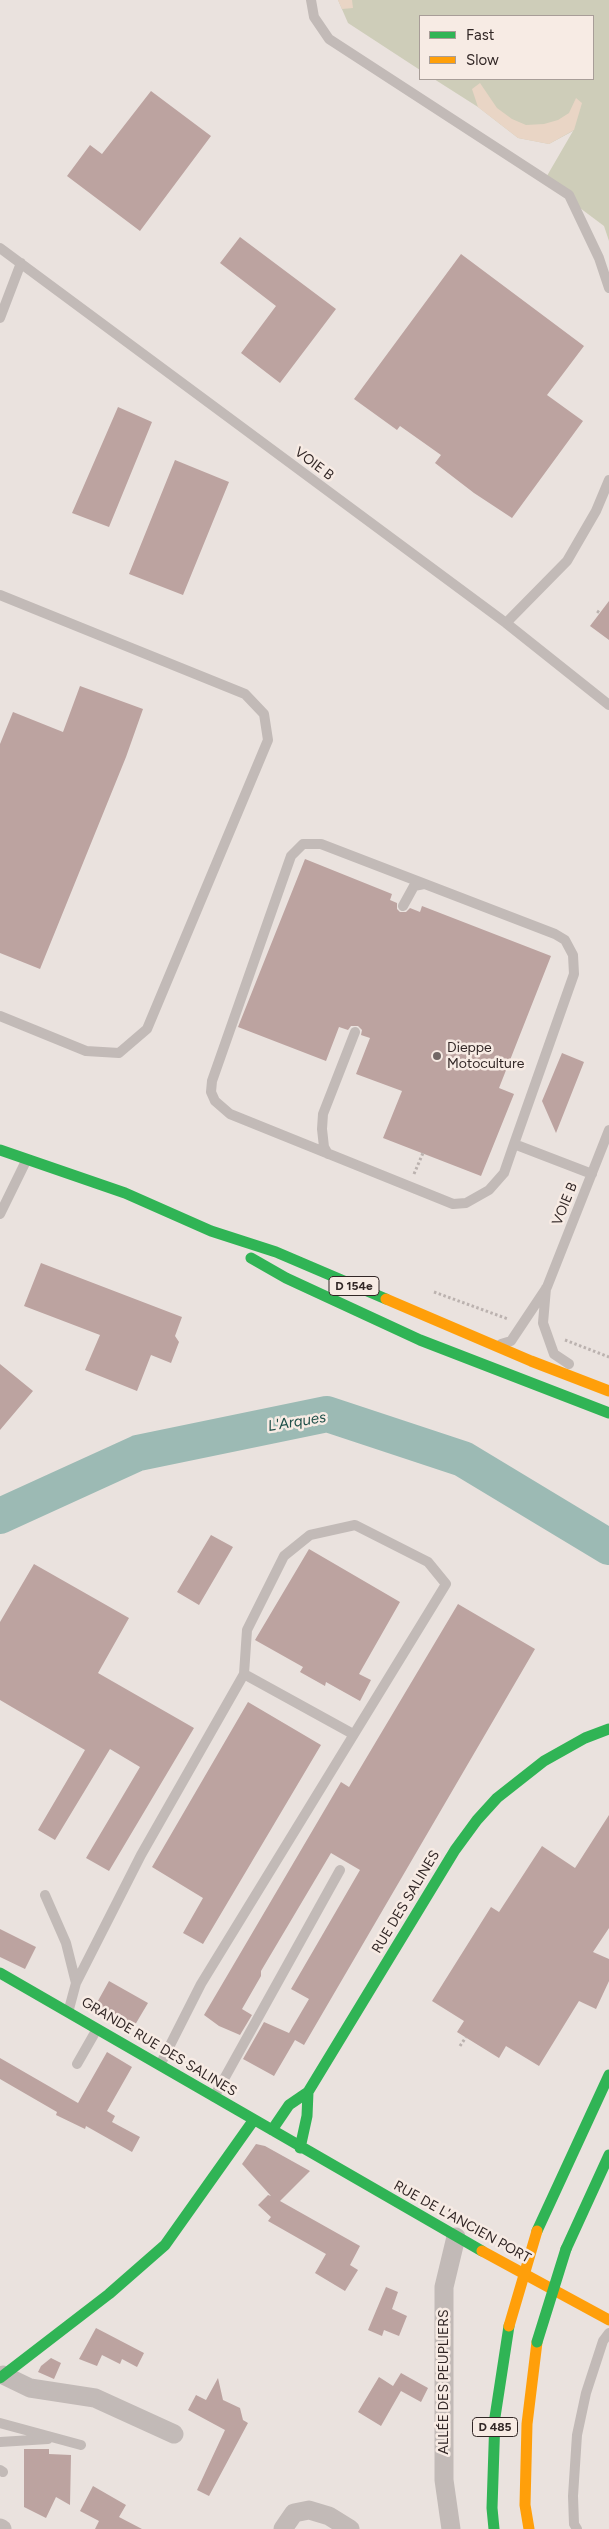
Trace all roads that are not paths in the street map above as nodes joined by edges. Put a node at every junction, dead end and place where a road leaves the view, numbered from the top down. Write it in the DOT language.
graph roads {
  1 [pos="311,0"];
  2 [pos="0,248"];
  3 [pos="21,264"];
  4 [pos="609,288"];
  5 [pos="0,318"];
  6 [pos="609,480"];
  7 [pos="0,596"];
  8 [pos="506,624"];
  9 [pos="609,705"];
  10 [pos="424,884"];
  11 [pos="403,906"];
  12 [pos="0,1016"];
  13 [pos="354,1032"];
  14 [pos="609,1130"];
  15 [pos="514,1144"];
  16 [pos="0,1150"];
  17 [pos="328,1154"];
  18 [pos="26,1161"];
  19 [pos="592,1174"];
  20 [pos="0,1214"];
  21 [pos="211,1231"];
  22 [pos="546,1288"];
  23 [pos="495,1346"];
  24 [pos="609,1382"];
  25 [pos="609,1391"];
  26 [pos="609,1414"];
  27 [pos="244,1674"];
  28 [pos="609,1729"];
  29 [pos="353,1734"];
  30 [pos="340,1870"];
  31 [pos="45,1895"];
  32 [pos="3,1981"];
  33 [pos="76,1983"];
  34 [pos="69,2010"];
  35 [pos="98,2028"];
  36 [pos="77,2064"];
  37 [pos="160,2066"];
  38 [pos="609,2075"];
  39 [pos="308,2092"];
  40 [pos="213,2097"];
  41 [pos="253,2120"];
  42 [pos="272,2130"];
  43 [pos="300,2148"];
  44 [pos="609,2155"];
  45 [pos="456,2237"];
  46 [pos="609,2320"];
  47 [pos="609,2333"];
  48 [pos="2,2376"];
  49 [pos="0,2422"];
  50 [pos="174,2434"];
  51 [pos="59,2439"];
  52 [pos="0,2442"];
  53 [pos="81,2445"];
  54 [pos="283,2529"];
  55 [pos="350,2529"];
  56 [pos="451,2529"];
  57 [pos="494,2529"];
  58 [pos="529,2529"];
  59 [pos="577,2529"];
  1 -- 4 [label="lane"];
  2 -- 3 [label="lane, VOIE B"];
  3 -- 5 [label="lane"];
  3 -- 8 [label="lane, VOIE B"];
  6 -- 8 [label="lane"];
  7 -- 12 [label="lane"];
  8 -- 9 [label="lane, VOIE B"];
  10 -- 11 [label="lane"];
  10 -- 15 [label="lane"];
  10 -- 17 [label="lane"];
  13 -- 17 [label="lane"];
  14 -- 19 [label="lane, VOIE B"];
  15 -- 17 [label="lane"];
  15 -- 19 [label="lane"];
  16 -- 18 [label="main road, D 154e"];
  18 -- 20 [label="lane"];
  18 -- 21 [label="main road, D 154e"];
  19 -- 22 [label="lane, VOIE B"];
  21 -- 23 [label="main road, D 154e"];
  21 -- 26 [label="main road, D 154e"];
  22 -- 23 [label="lane, VOIE B"];
  22 -- 24 [label="lane, VOIE B"];
  23 -- 25 [label="main road, D 154e"];
  27 -- 29 [label="lane"];
  27 -- 29 [label="lane"];
  27 -- 33 [label="lane"];
  28 -- 39 [label="main road, RUE DES SALINES"];
  29 -- 37 [label="lane"];
  30 -- 40 [label="lane"];
  31 -- 33 [label="lane"];
  32 -- 34 [label="main road, GRANDE RUE DES SALINES"];
  33 -- 34 [label="lane"];
  34 -- 35 [label="main road, GRANDE RUE DES SALINES"];
  35 -- 36 [label="lane"];
  35 -- 37 [label="main road, GRANDE RUE DES SALINES"];
  37 -- 40 [label="main road, GRANDE RUE DES SALINES"];
  38 -- 57 [label="main road, D 485, bridge"];
  39 -- 42 [label="main road"];
  39 -- 43 [label="main road, RUE DES SALINES"];
  40 -- 41 [label="main road, GRANDE RUE DES SALINES"];
  41 -- 42 [label="main road, GRANDE RUE DES SALINES"];
  41 -- 48 [label="main road"];
  42 -- 43 [label="main road, GRANDE RUE DES SALINES"];
  43 -- 45 [label="main road, RUE DE L'ANCIEN PORT"];
  44 -- 58 [label="main road, D 485, bridge"];
  45 -- 46 [label="main road, RUE DE L'ANCIEN PORT"];
  45 -- 56 [label="street, ALLÉE DES PEUPLIERS"];
  47 -- 59 [label="lane"];
  48 -- 50 [label="street"];
  49 -- 51 [label="lane"];
  51 -- 52 [label="lane"];
  51 -- 53 [label="lane"];
  54 -- 55 [label="street"];
}
